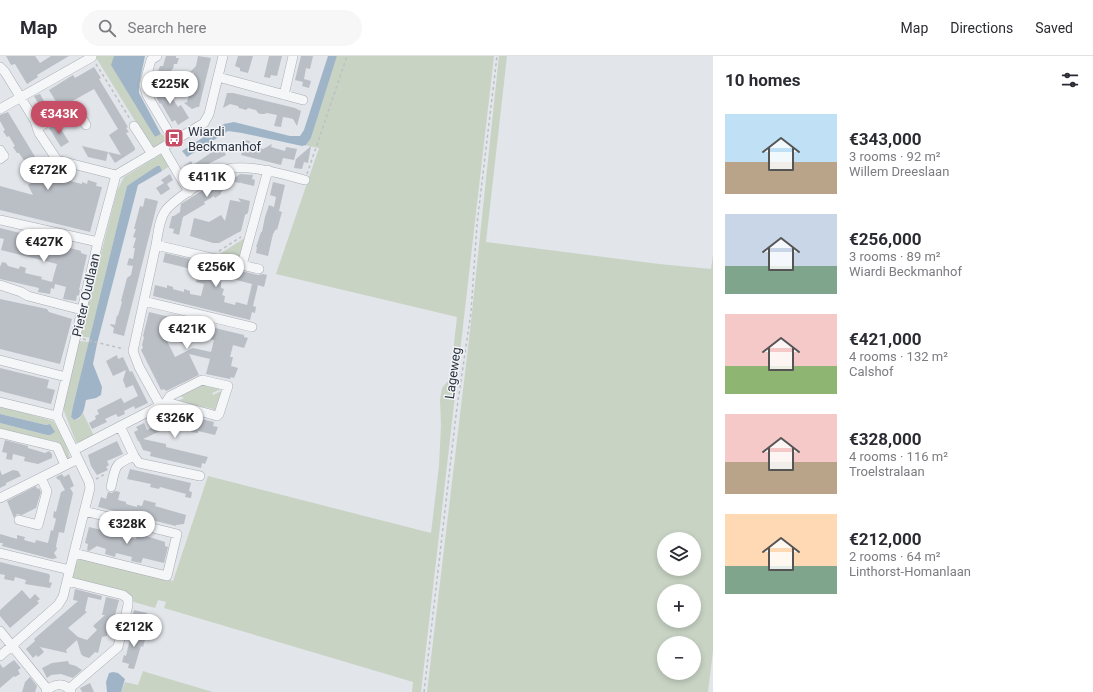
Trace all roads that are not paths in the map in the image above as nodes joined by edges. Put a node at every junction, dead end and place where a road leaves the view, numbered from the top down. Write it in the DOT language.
graph roads {
  1 [pos="157,56"];
  2 [pos="223,56"];
  3 [pos="293,56"];
  4 [pos="92,57"];
  5 [pos="0,66"];
  6 [pos="218,77"];
  7 [pos="284,95"];
  8 [pos="21,99"];
  9 [pos="303,100"];
  10 [pos="0,109"];
  11 [pos="86,125"];
  12 [pos="134,126"];
  13 [pos="37,128"];
  14 [pos="174,140"];
  15 [pos="163,148"];
  16 [pos="0,150"];
  17 [pos="152,154"];
  18 [pos="0,159"];
  19 [pos="268,170"];
  20 [pos="116,175"];
  21 [pos="305,180"];
  22 [pos="189,192"];
  23 [pos="0,220"];
  24 [pos="98,242"];
  25 [pos="156,245"];
  26 [pos="242,265"];
  27 [pos="259,268"];
  28 [pos="0,285"];
  29 [pos="144,301"];
  30 [pos="82,310"];
  31 [pos="252,327"];
  32 [pos="0,360"];
  33 [pos="66,377"];
  34 [pos="0,402"];
  35 [pos="163,404"];
  36 [pos="57,416"];
  37 [pos="120,426"];
  38 [pos="0,433"];
  39 [pos="74,450"];
  40 [pos="134,456"];
  41 [pos="78,459"];
  42 [pos="65,465"];
  43 [pos="200,476"];
  44 [pos="41,478"];
  45 [pos="111,487"];
  46 [pos="0,498"];
  47 [pos="84,511"];
  48 [pos="19,520"];
  49 [pos="0,553"];
  50 [pos="74,553"];
  51 [pos="70,570"];
  52 [pos="67,581"];
  53 [pos="0,631"];
  54 [pos="12,645"];
  55 [pos="0,656"];
  56 [pos="47,691"];
  57 [pos="70,691"];
  1 -- 14 [label="street"];
  2 -- 6 [label="street"];
  3 -- 7 [label="street"];
  4 -- 8 [label="street"];
  5 -- 8 [label="street"];
  6 -- 7 [label="street"];
  6 -- 14 [label="street"];
  7 -- 9 [label="street"];
  8 -- 10 [label="street"];
  8 -- 13 [label="street"];
  11 -- 13 [label="street"];
  12 -- 17 [label="street"];
  13 -- 20 [label="street"];
  14 -- 15 [label="street"];
  15 -- 17 [label="street"];
  15 -- 22 [label="street"];
  16 -- 18 [label="street"];
  17 -- 20 [label="street"];
  19 -- 21 [label="street"];
  19 -- 22 [label="street"];
  19 -- 26 [label="street"];
  20 -- 24 [label="street, Pieter Oudlaan"];
  22 -- 25 [label="street"];
  23 -- 24 [label="street"];
  24 -- 30 [label="street, Pieter Oudlaan"];
  25 -- 26 [label="street"];
  25 -- 29 [label="street"];
  26 -- 27 [label="street"];
  28 -- 30 [label="street"];
  29 -- 31 [label="street"];
  29 -- 35 [label="street"];
  30 -- 33 [label="street, Pieter Oudlaan"];
  32 -- 33 [label="street"];
  33 -- 36 [label="street, Pieter Oudlaan"];
  34 -- 36 [label="street"];
  35 -- 35 [label="street"];
  35 -- 37 [label="street"];
  36 -- 39 [label="street"];
  37 -- 39 [label="street"];
  37 -- 40 [label="street"];
  38 -- 42 [label="street"];
  39 -- 41 [label="street"];
  40 -- 43 [label="street"];
  40 -- 45 [label="street"];
  41 -- 42 [label="street"];
  41 -- 47 [label="street"];
  42 -- 44 [label="street"];
  44 -- 46 [label="street"];
  44 -- 48 [label="street"];
  47 -- 50 [label="street"];
  47 -- 50 [label="street"];
  49 -- 51 [label="street"];
  50 -- 51 [label="street"];
  51 -- 52 [label="street"];
  52 -- 54 [label="street"];
  52 -- 57 [label="street"];
  53 -- 54 [label="street"];
  54 -- 55 [label="street"];
  54 -- 56 [label="street"];
  56 -- 57 [label="street"];
}
